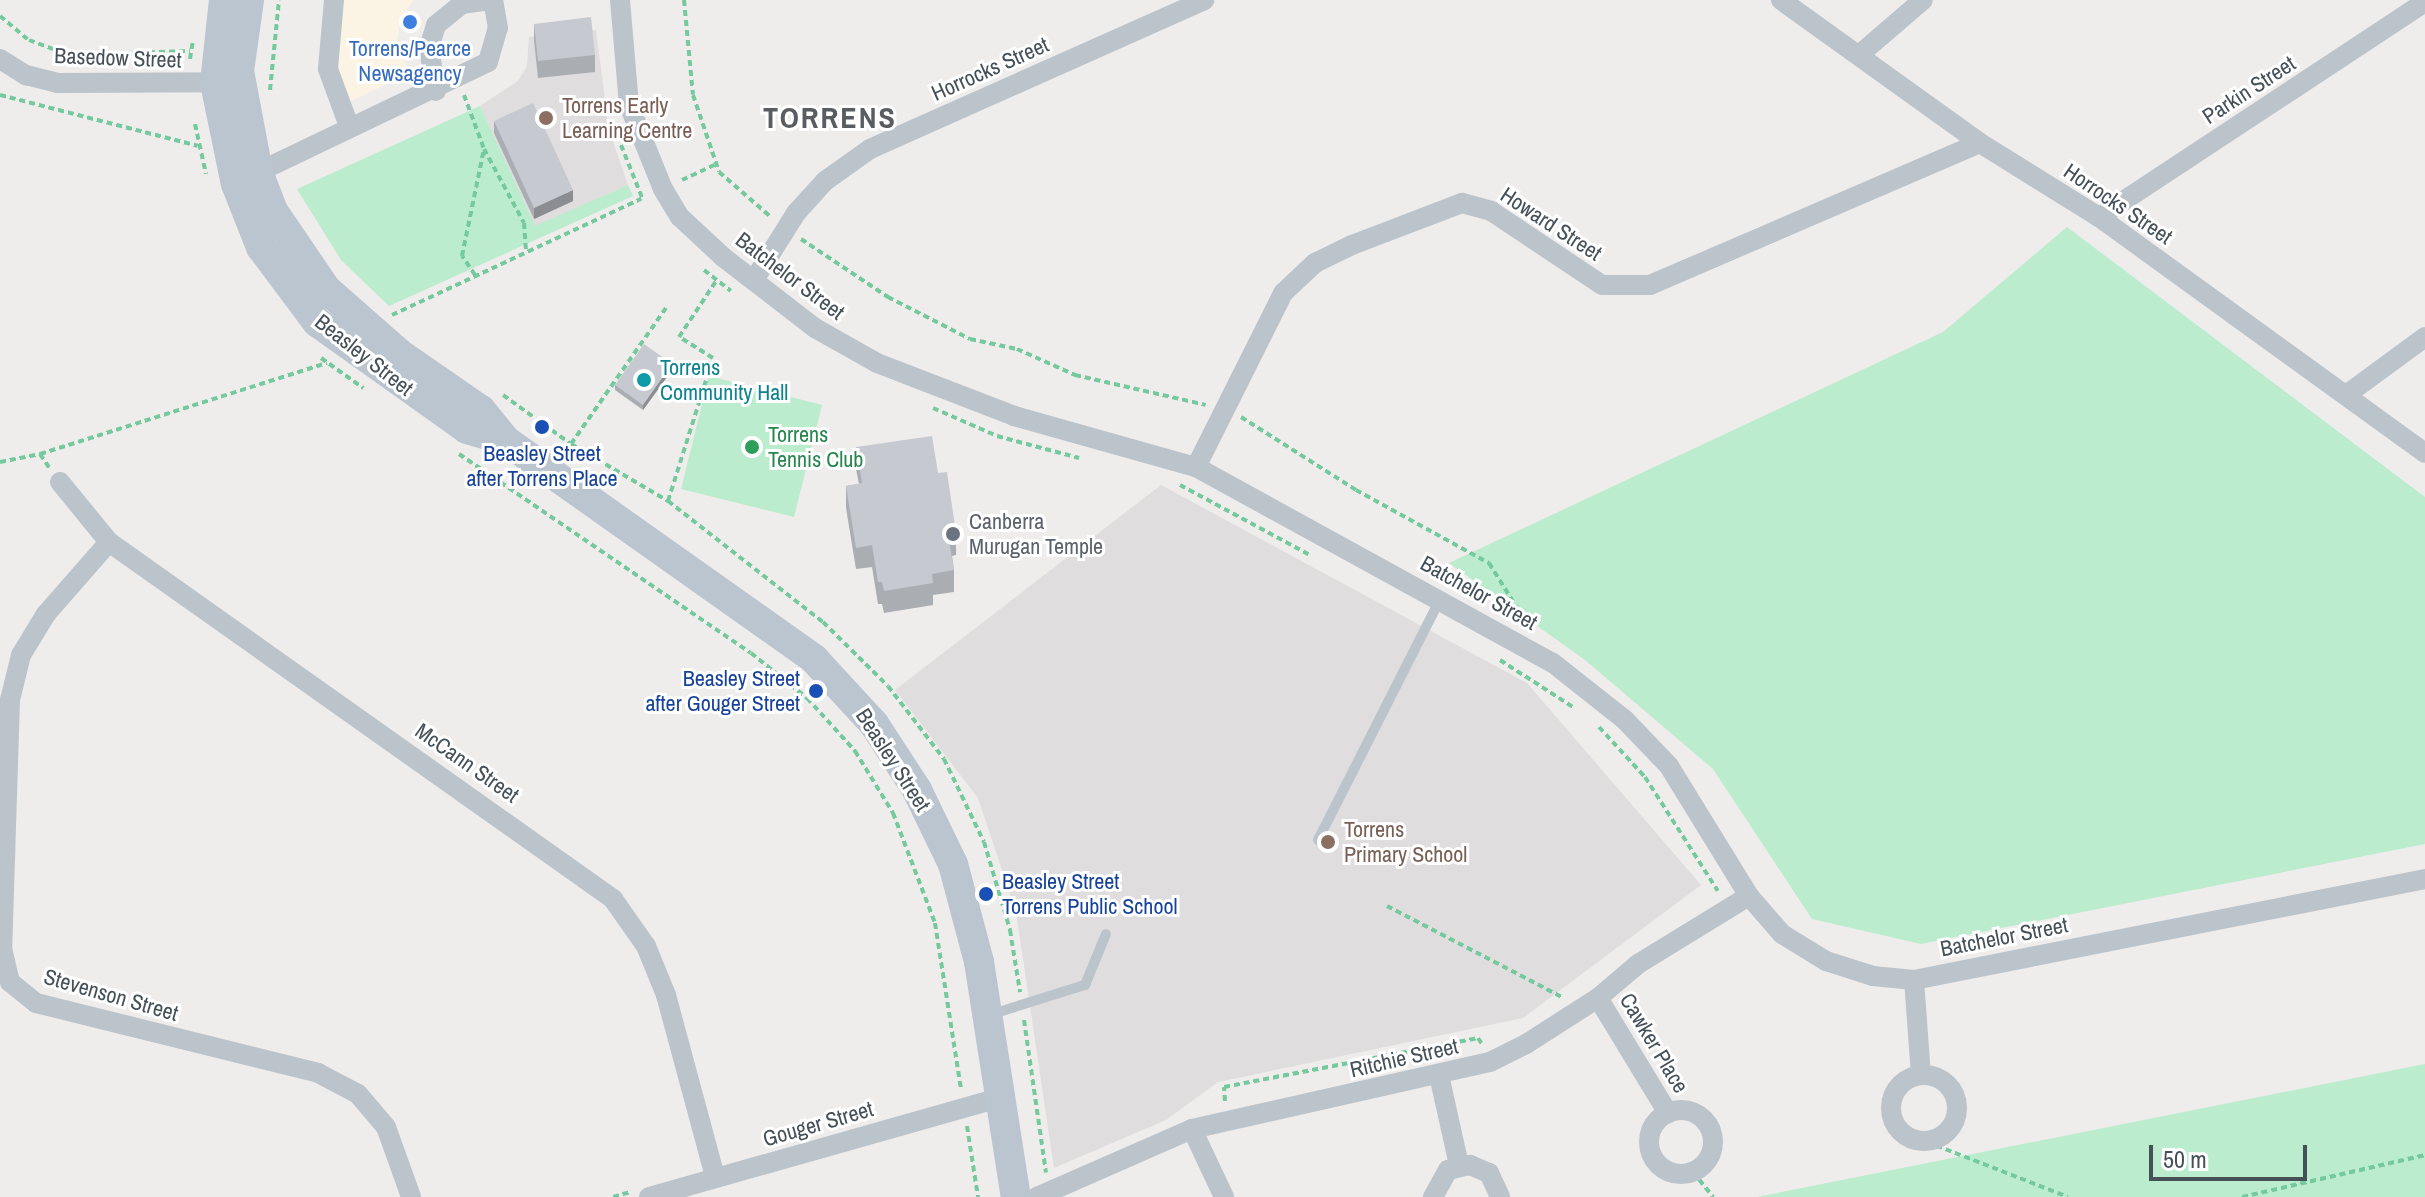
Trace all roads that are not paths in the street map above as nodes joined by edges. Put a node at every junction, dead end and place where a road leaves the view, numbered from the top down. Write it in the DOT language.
graph roads {
  1 [pos="224,0"];
  2 [pos="249,0"];
  3 [pos="334,0"];
  4 [pos="492,0"];
  5 [pos="620,0"];
  6 [pos="1204,0"];
  7 [pos="1781,0"];
  8 [pos="1923,0"];
  9 [pos="2425,2"];
  10 [pos="1859,55"];
  11 [pos="0,59"];
  12 [pos="216,83"];
  13 [pos="436,91"];
  14 [pos="349,126"];
  15 [pos="1980,143"];
  16 [pos="234,182"];
  17 [pos="2099,217"];
  18 [pos="754,280"];
  19 [pos="2425,337"];
  20 [pos="2346,395"];
  21 [pos="2425,453"];
  22 [pos="1196,467"];
  23 [pos="60,482"];
  24 [pos="109,542"];
  25 [pos="1441,598"];
  26 [pos="1318,840"];
  27 [pos="2425,879"];
  28 [pos="1749,896"];
  29 [pos="1106,934"];
  30 [pos="1914,980"];
  31 [pos="1598,998"];
  32 [pos="987,1016"];
  33 [pos="1439,1075"];
  34 [pos="1921,1075"];
  35 [pos="1000,1098"];
  36 [pos="1668,1113"];
  37 [pos="1192,1129"];
  38 [pos="1459,1165"];
  39 [pos="715,1177"];
  40 [pos="411,1197"];
  41 [pos="649,1197"];
  42 [pos="1016,1197"];
  43 [pos="1037,1197"];
  44 [pos="1224,1197"];
  45 [pos="1433,1197"];
  46 [pos="1500,1197"];
  1 -- 12 [label="main road, Beasley Street"];
  2 -- 12 [label="main road, Beasley Street"];
  3 -- 14 [label="street"];
  4 -- 13 [label="street"];
  4 -- 13 [label="street"];
  5 -- 18 [label="street, Batchelor Street"];
  6 -- 18 [label="street, Horrocks Street"];
  7 -- 10 [label="street, Horrocks Street"];
  8 -- 10 [label="street"];
  9 -- 17 [label="street, Parkin Street"];
  10 -- 15 [label="street, Horrocks Street"];
  11 -- 12 [label="street, Basedow Street"];
  12 -- 16 [label="main road, Beasley Street"];
  13 -- 14 [label="street"];
  14 -- 16 [label="street"];
  15 -- 17 [label="street, Horrocks Street"];
  15 -- 22 [label="street, Howard Street"];
  16 -- 32 [label="main road, Beasley Street"];
  17 -- 20 [label="street, Horrocks Street"];
  18 -- 22 [label="street, Batchelor Street"];
  19 -- 20 [label="street"];
  20 -- 21 [label="street, Horrocks Street"];
  22 -- 25 [label="street, Batchelor Street"];
  23 -- 24 [label="street, McCann Street"];
  24 -- 39 [label="street, McCann Street"];
  24 -- 40 [label="street, Stevenson Street"];
  25 -- 26 [label="lane"];
  25 -- 28 [label="street, Batchelor Street"];
  27 -- 30 [label="street, Batchelor Street"];
  28 -- 30 [label="street, Batchelor Street"];
  28 -- 31 [label="street, Ritchie Street"];
  29 -- 32 [label="lane"];
  30 -- 34 [label="street"];
  31 -- 33 [label="street, Ritchie Street"];
  31 -- 36 [label="street, Cawker Place"];
  32 -- 35 [label="main road, Beasley Street"];
  33 -- 37 [label="street, Ritchie Street"];
  33 -- 38 [label="street"];
  34 -- 34 [label="street"];
  35 -- 39 [label="street, Gouger Street"];
  35 -- 42 [label="main road, Beasley Street"];
  36 -- 36 [label="street, Cawker Place"];
  37 -- 43 [label="street, Ritchie Street"];
  37 -- 44 [label="street"];
  38 -- 45 [label="street"];
  38 -- 46 [label="street"];
  39 -- 41 [label="street, Gouger Street"];
}
